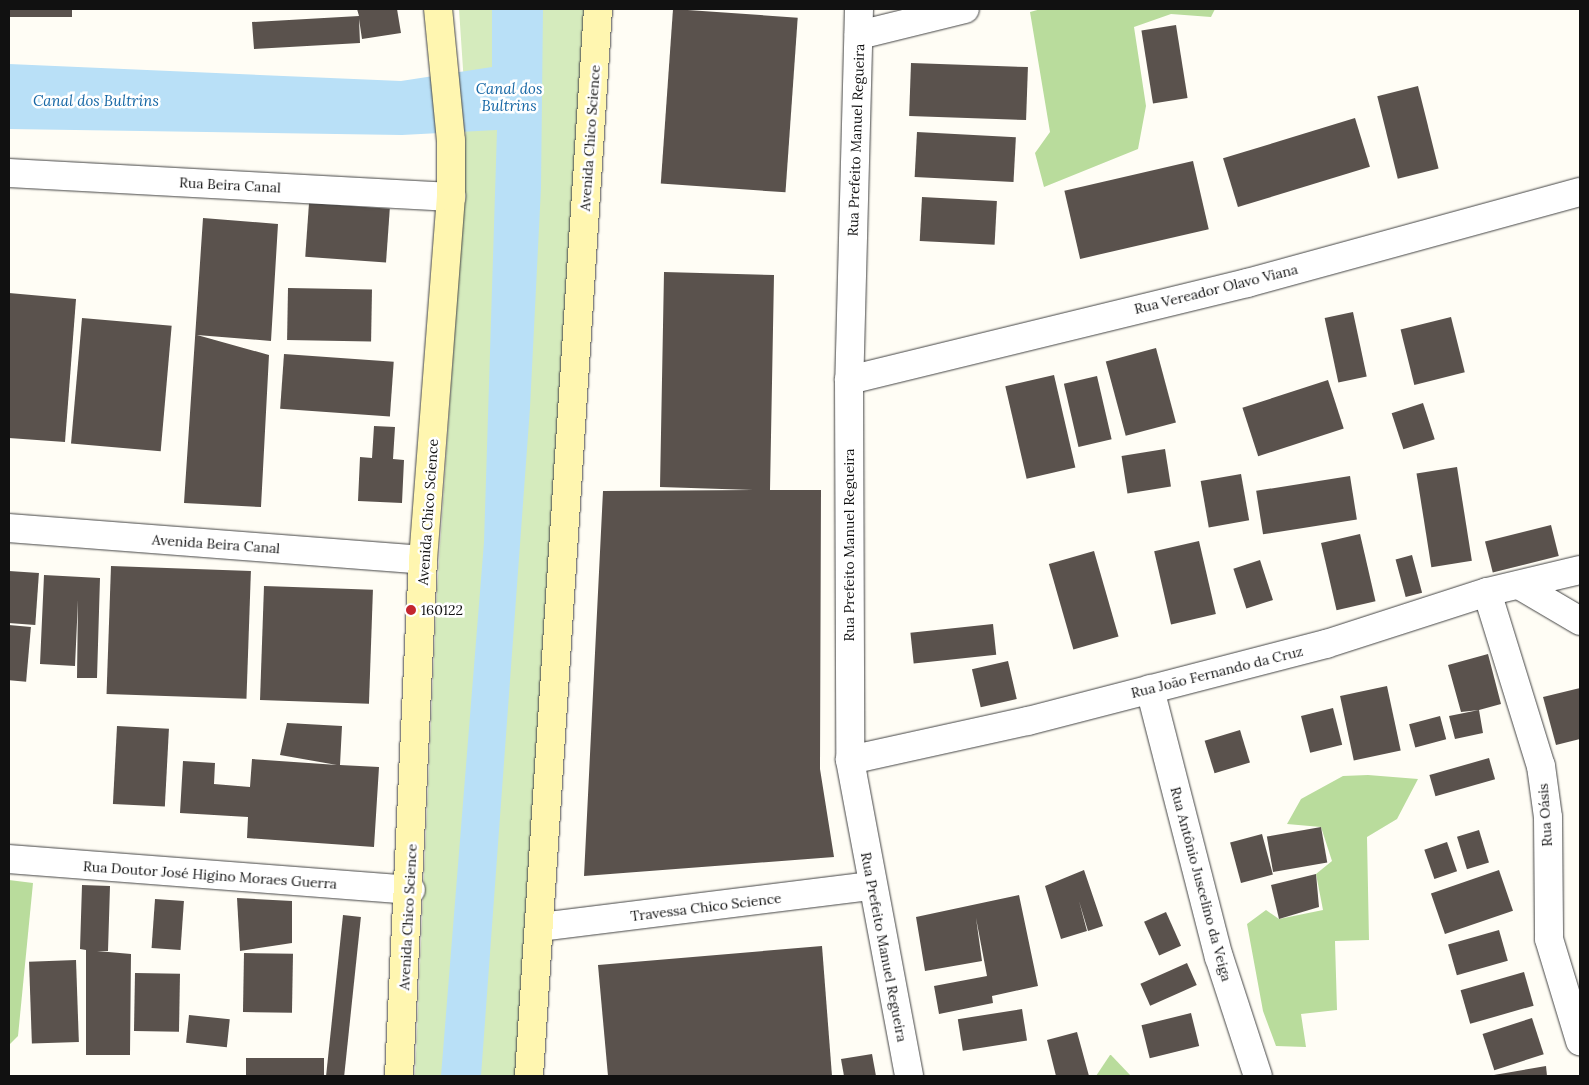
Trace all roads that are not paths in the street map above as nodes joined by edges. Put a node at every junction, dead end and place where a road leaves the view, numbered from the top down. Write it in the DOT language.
graph roads {
  1 [pos="438,9"];
  2 [pos="598,9"];
  3 [pos="964,9"];
  4 [pos="859,22"];
  5 [pos="9,173"];
  6 [pos="1580,192"];
  7 [pos="450,198"];
  8 [pos="849,380"];
  9 [pos="9,528"];
  10 [pos="423,560"];
  11 [pos="1580,570"];
  12 [pos="1520,585"];
  13 [pos="1487,592"];
  14 [pos="1580,621"];
  15 [pos="1150,689"];
  16 [pos="850,760"];
  17 [pos="9,859"];
  18 [pos="870,886"];
  19 [pos="410,890"];
  20 [pos="541,927"];
  21 [pos="1580,1040"];
  22 [pos="399,1076"];
  23 [pos="529,1076"];
  24 [pos="909,1076"];
  25 [pos="1258,1076"];
  1 -- 7 [label="main road, Avenida Chico Science"];
  2 -- 20 [label="main road, Avenida Chico Science"];
  3 -- 4 [label="street"];
  4 -- 8 [label="street, Rua Prefeito Manuel Regueira"];
  5 -- 7 [label="street, Rua Beira Canal"];
  6 -- 8 [label="street, Rua Vereador Olavo Viana"];
  7 -- 10 [label="main road, Avenida Chico Science"];
  8 -- 16 [label="street, Rua Prefeito Manuel Regueira"];
  9 -- 10 [label="street, Avenida Beira Canal"];
  10 -- 19 [label="main road, Avenida Chico Science"];
  11 -- 12 [label="street, Rua João Fernando da Cruz"];
  12 -- 13 [label="street, Rua João Fernando da Cruz"];
  12 -- 14 [label="street"];
  13 -- 15 [label="street, Rua João Fernando da Cruz"];
  13 -- 21 [label="street, Rua Oásis"];
  15 -- 16 [label="street, Rua João Fernando da Cruz"];
  15 -- 25 [label="street, Rua Antônio Juscelino da Veiga"];
  16 -- 18 [label="street, Rua Prefeito Manuel Regueira"];
  17 -- 19 [label="street, Rua Doutor José Higino Moraes Guerra"];
  18 -- 20 [label="street, Travessa Chico Science"];
  18 -- 24 [label="street, Rua Prefeito Manuel Regueira"];
  19 -- 22 [label="main road, Avenida Chico Science"];
  20 -- 23 [label="main road, Avenida Chico Science"];
}
